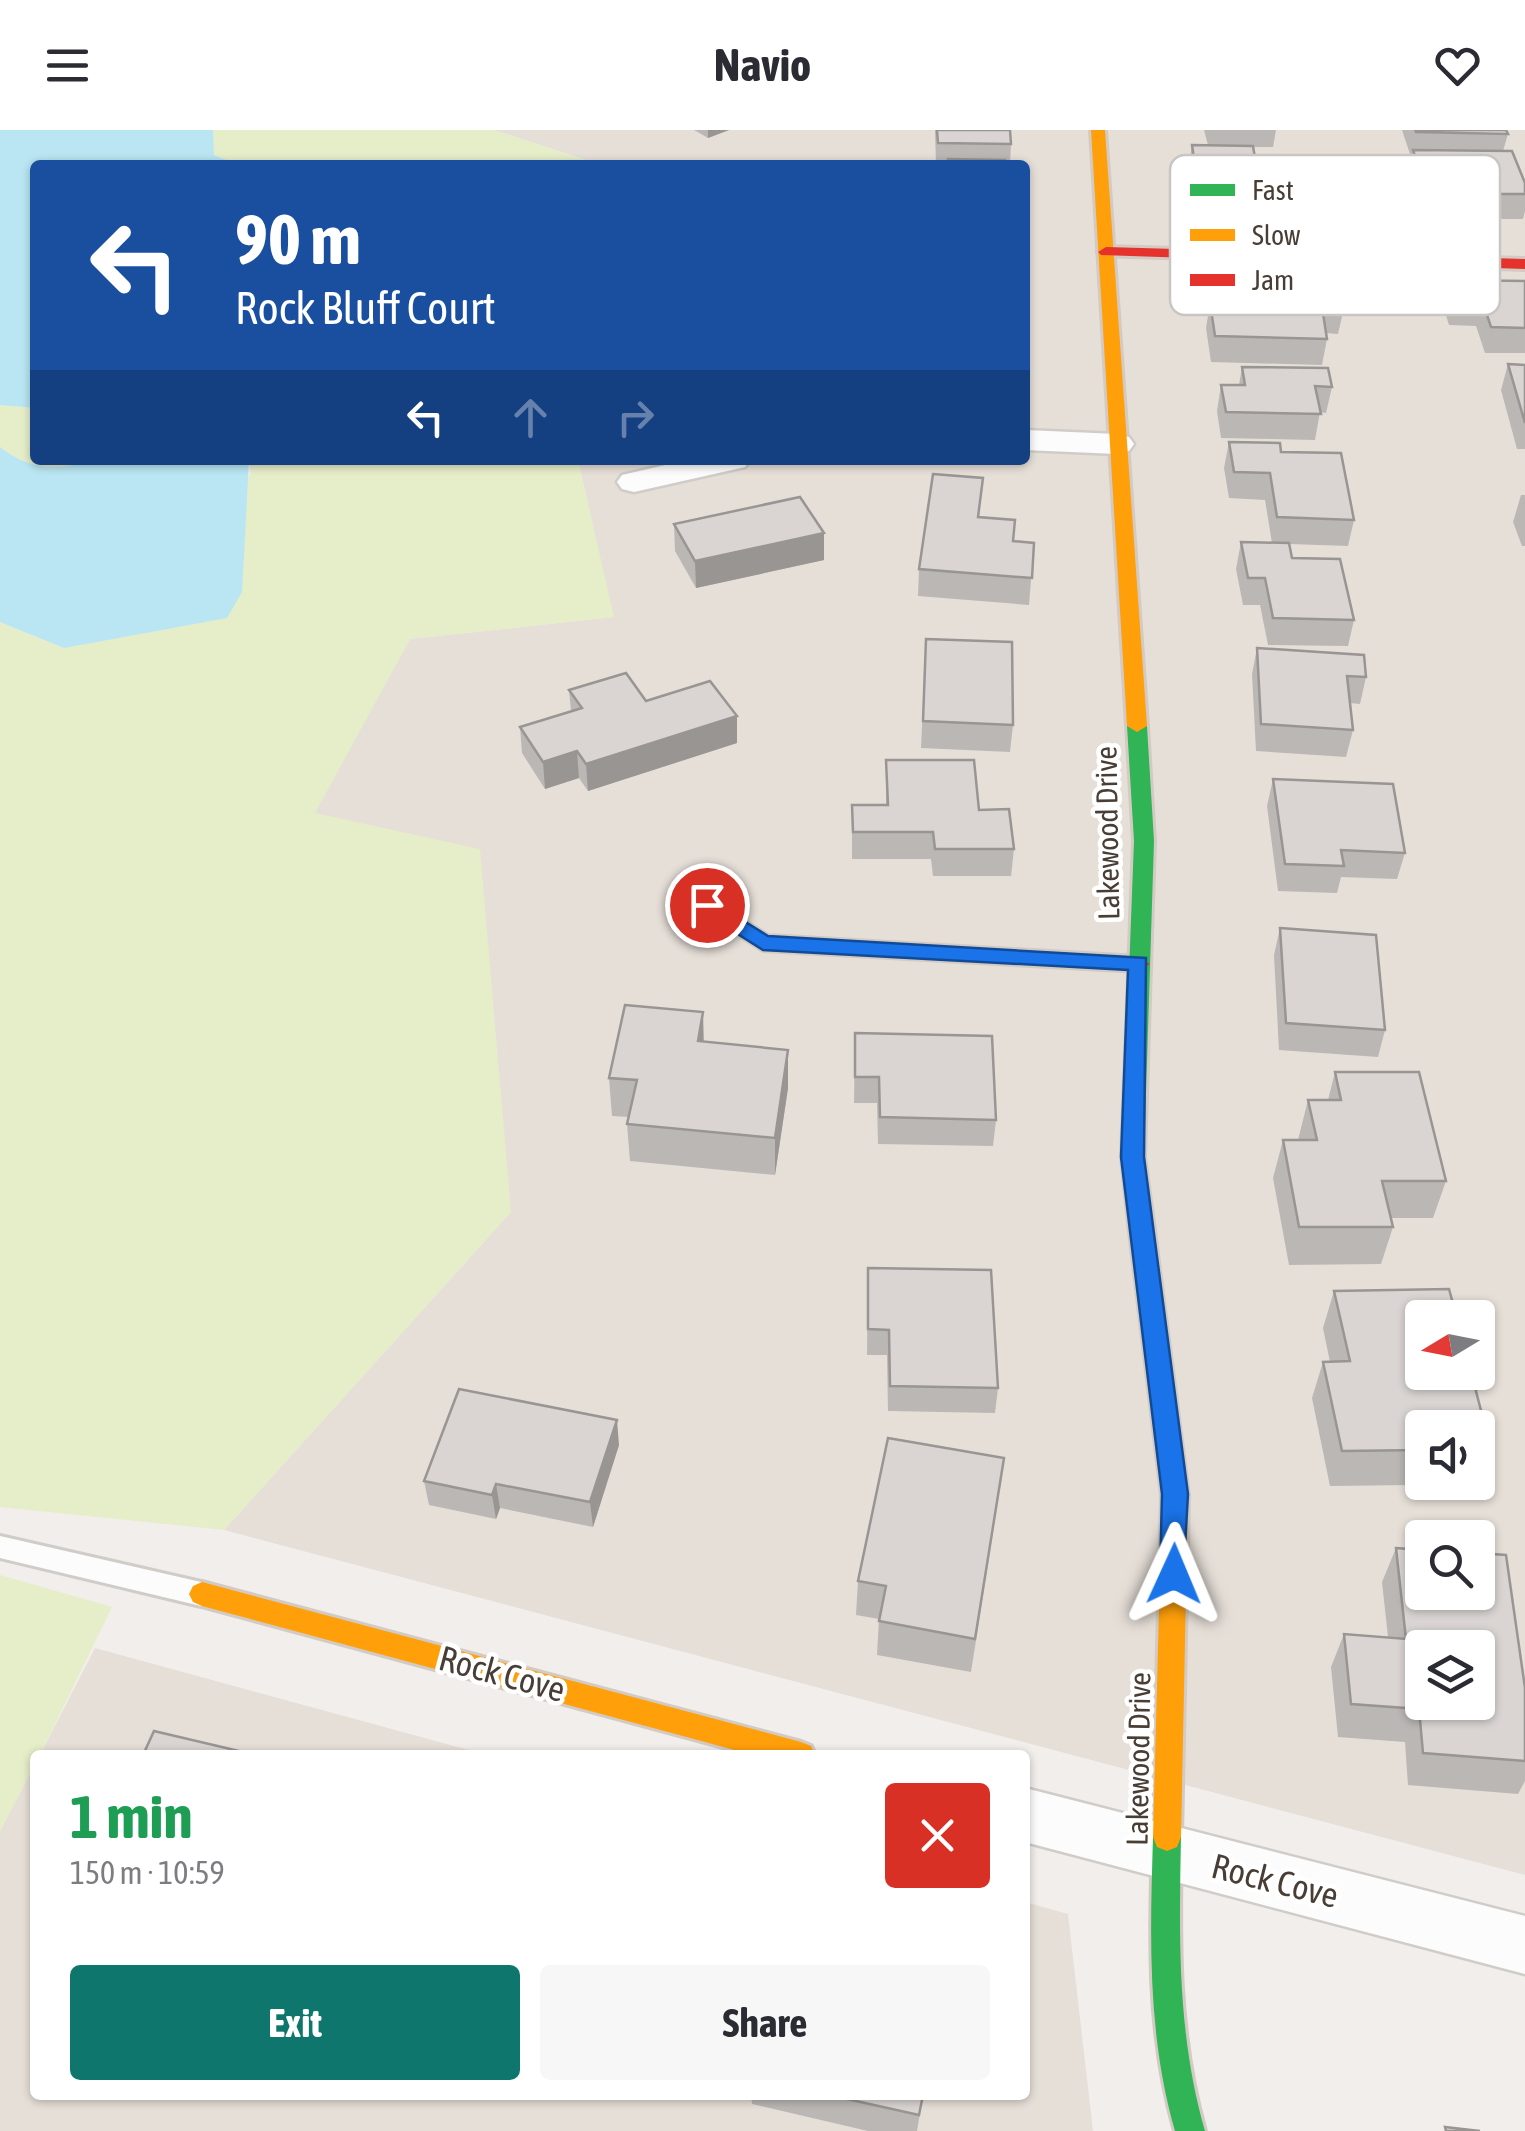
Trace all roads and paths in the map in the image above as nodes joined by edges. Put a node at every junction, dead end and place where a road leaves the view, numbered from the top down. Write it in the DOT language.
graph roads {
  1 [pos="1098,130"];
  2 [pos="1106,252"];
  3 [pos="1170,254"];
  4 [pos="1500,263"];
  5 [pos="1525,264"];
  6 [pos="1030,440"];
  7 [pos="1117,444"];
  8 [pos="710,465"];
  9 [pos="634,482"];
  10 [pos="707,905"];
  11 [pos="1139,964"];
  12 [pos="0,1547"];
  13 [pos="202,1594"];
  14 [pos="782,1750"];
  15 [pos="1030,1816"];
  16 [pos="1167,1854"];
  17 [pos="1525,1945"];
  18 [pos="1190,2131"];
  1 -- 2 [label="street, Lakewood Drive"];
  2 -- 3 [label="street"];
  2 -- 7 [label="street, Lakewood Drive"];
  4 -- 5 [label="street"];
  6 -- 7 [label="street"];
  7 -- 11 [label="street, Lakewood Drive"];
  8 -- 9 [label="street"];
  10 -- 11 [label="street"];
  11 -- 16 [label="street, Lakewood Drive"];
  12 -- 13 [label="lane"];
  13 -- 14 [label="street, Rock Cove"];
  15 -- 16 [label="street, Rock Cove"];
  16 -- 17 [label="street, Rock Cove"];
  16 -- 18 [label="street, Lakewood Drive"];
}
